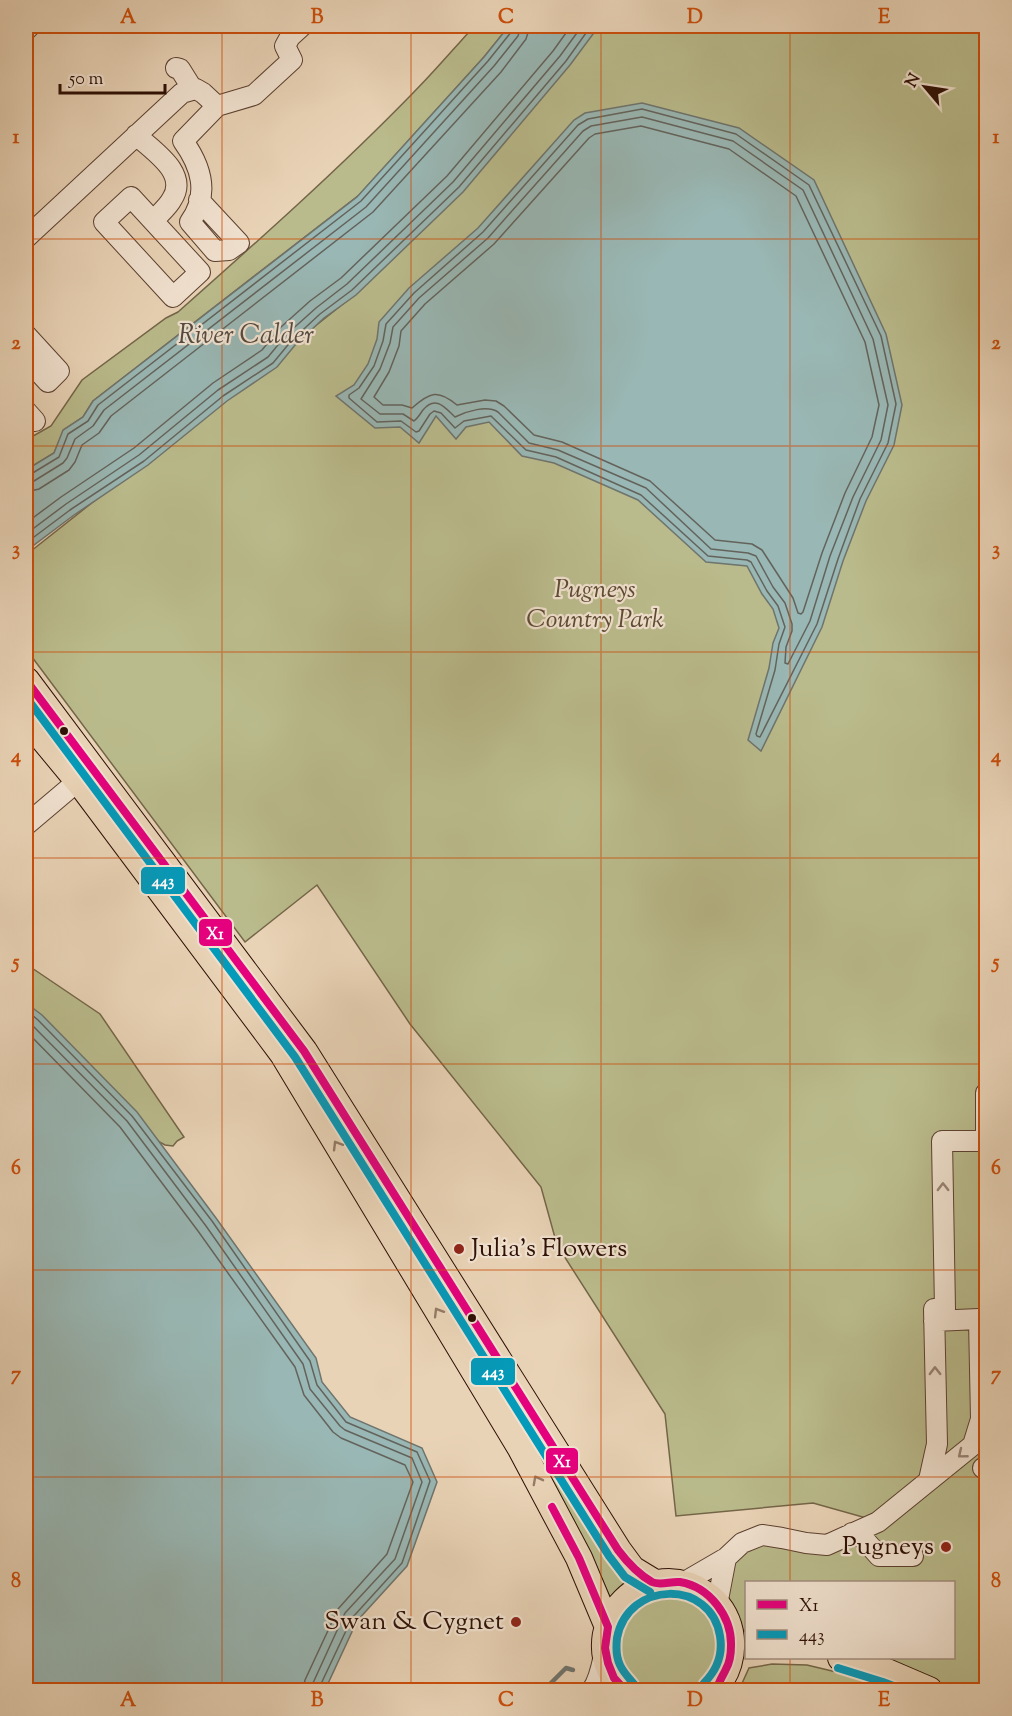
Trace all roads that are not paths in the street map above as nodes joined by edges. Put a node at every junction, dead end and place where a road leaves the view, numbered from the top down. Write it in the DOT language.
graph roads {
  1 [pos="30,26"];
  2 [pos="302,26"];
  3 [pos="26,30"];
  4 [pos="176,68"];
  5 [pos="182,95"];
  6 [pos="217,106"];
  7 [pos="136,135"];
  8 [pos="199,200"];
  9 [pos="153,220"];
  10 [pos="26,238"];
  11 [pos="26,335"];
  12 [pos="26,357"];
  13 [pos="26,680"];
  14 [pos="26,718"];
  15 [pos="78,781"];
  16 [pos="26,825"];
  17 [pos="986,1105"];
  18 [pos="987,1131"];
  19 [pos="987,1140"];
  20 [pos="983,1319"];
  21 [pos="934,1320"];
  22 [pos="929,1480"];
  23 [pos="852,1533"];
  24 [pos="913,1556"];
  25 [pos="726,1558"];
  26 [pos="655,1583"];
  27 [pos="683,1583"];
  28 [pos="721,1610"];
  29 [pos="745,1630"];
  30 [pos="607,1637"];
  31 [pos="745,1659"];
  32 [pos="844,1659"];
  33 [pos="717,1685"];
  34 [pos="592,1690"];
  35 [pos="625,1690"];
  36 [pos="929,1690"];
  1 -- 3 [label="street"];
  2 -- 6 [label="street"];
  4 -- 5 [label="street"];
  5 -- 6 [label="street"];
  5 -- 7 [label="street"];
  6 -- 8 [label="street"];
  7 -- 9 [label="street"];
  7 -- 10 [label="street"];
  9 -- 9 [label="street"];
  11 -- 12 [label="street"];
  13 -- 26 [label="main road"];
  14 -- 15 [label="main road"];
  15 -- 16 [label="street"];
  30 -- 15 [label="main road, one-way"];
  17 -- 18 [label="street"];
  21 -- 19 [label="street, one-way"];
  20 -- 21 [label="street"];
  20 -- 22 [label="street, one-way"];
  22 -- 21 [label="street, one-way"];
  22 -- 23 [label="street"];
  23 -- 24 [label="street"];
  23 -- 25 [label="street"];
  25 -- 27 [label="street"];
  25 -- 28 [label="street"];
  26 -- 27 [label="main road"];
  26 -- 30 [label="main road"];
  27 -- 28 [label="main road"];
  28 -- 29 [label="main road"];
  28 -- 33 [label="main road"];
  30 -- 34 [label="street"];
  30 -- 35 [label="main road"];
  31 -- 33 [label="main road"];
  32 -- 36 [label="main road"];
}
